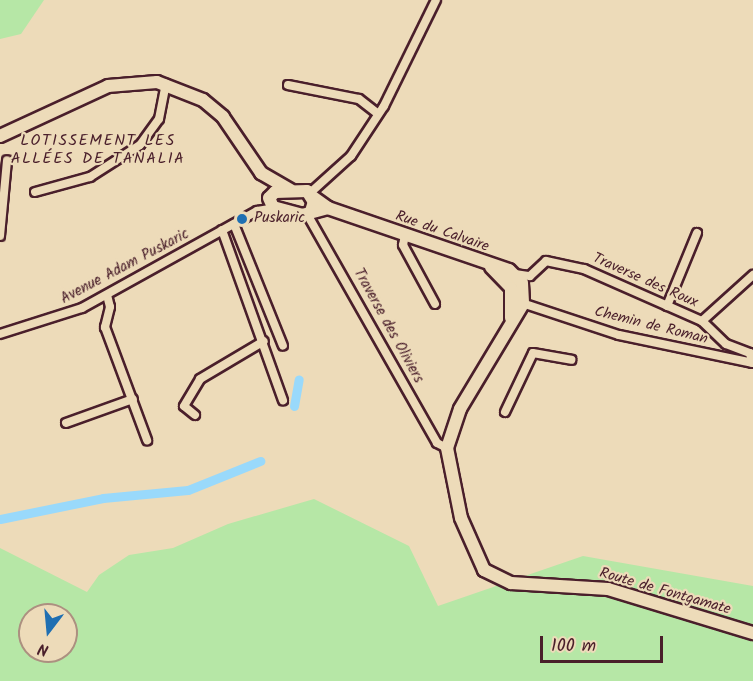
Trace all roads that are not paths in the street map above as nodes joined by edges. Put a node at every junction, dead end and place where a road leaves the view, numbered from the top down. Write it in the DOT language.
graph roads {
  1 [pos="436,0"];
  2 [pos="166,84"];
  3 [pos="288,85"];
  4 [pos="378,114"];
  5 [pos="0,136"];
  6 [pos="7,160"];
  7 [pos="269,180"];
  8 [pos="290,190"];
  9 [pos="35,192"];
  10 [pos="2,193"];
  11 [pos="312,195"];
  12 [pos="272,200"];
  13 [pos="328,208"];
  14 [pos="309,213"];
  15 [pos="234,224"];
  16 [pos="222,230"];
  17 [pos="697,233"];
  18 [pos="405,235"];
  19 [pos="0,236"];
  20 [pos="483,263"];
  21 [pos="515,274"];
  22 [pos="753,275"];
  23 [pos="106,295"];
  24 [pos="518,300"];
  25 [pos="435,304"];
  26 [pos="667,306"];
  27 [pos="702,321"];
  28 [pos="0,334"];
  29 [pos="264,341"];
  30 [pos="283,345"];
  31 [pos="572,360"];
  32 [pos="752,362"];
  33 [pos="133,399"];
  34 [pos="282,400"];
  35 [pos="505,412"];
  36 [pos="195,415"];
  37 [pos="66,423"];
  38 [pos="147,440"];
  39 [pos="447,448"];
  40 [pos="753,633"];
  1 -- 4 [label="street"];
  2 -- 5 [label="street"];
  2 -- 7 [label="street"];
  2 -- 9 [label="street"];
  3 -- 4 [label="street"];
  4 -- 11 [label="street"];
  6 -- 10 [label="street"];
  7 -- 8 [label="street"];
  7 -- 12 [label="street"];
  8 -- 11 [label="street"];
  8 -- 12 [label="street"];
  10 -- 19 [label="street"];
  11 -- 13 [label="street, Rue du Calvaire"];
  11 -- 14 [label="street"];
  12 -- 14 [label="street"];
  12 -- 15 [label="street, Avenue Adam Puskaric"];
  13 -- 14 [label="street, Rue du Calvaire"];
  13 -- 18 [label="street, Rue du Calvaire"];
  14 -- 39 [label="street, Traverse des Oliviers"];
  15 -- 16 [label="street, Avenue Adam Puskaric"];
  15 -- 30 [label="street"];
  16 -- 23 [label="street, Avenue Adam Puskaric"];
  16 -- 29 [label="street"];
  17 -- 26 [label="street"];
  18 -- 20 [label="street, Rue du Calvaire"];
  18 -- 25 [label="street"];
  20 -- 21 [label="street, Rue du Calvaire"];
  20 -- 24 [label="street"];
  21 -- 24 [label="street"];
  21 -- 26 [label="street, Traverse des Roux"];
  22 -- 27 [label="street"];
  23 -- 28 [label="street, Avenue Adam Puskaric"];
  23 -- 33 [label="street"];
  24 -- 32 [label="street, Chemin de Roman"];
  24 -- 39 [label="street, Route de Fontgamate"];
  26 -- 27 [label="street, Traverse des Roux"];
  27 -- 32 [label="street, Traverse des Roux"];
  29 -- 34 [label="street"];
  29 -- 36 [label="street"];
  31 -- 35 [label="street"];
  33 -- 37 [label="street"];
  33 -- 38 [label="street"];
  39 -- 40 [label="street, Route de Fontgamate"];
}
